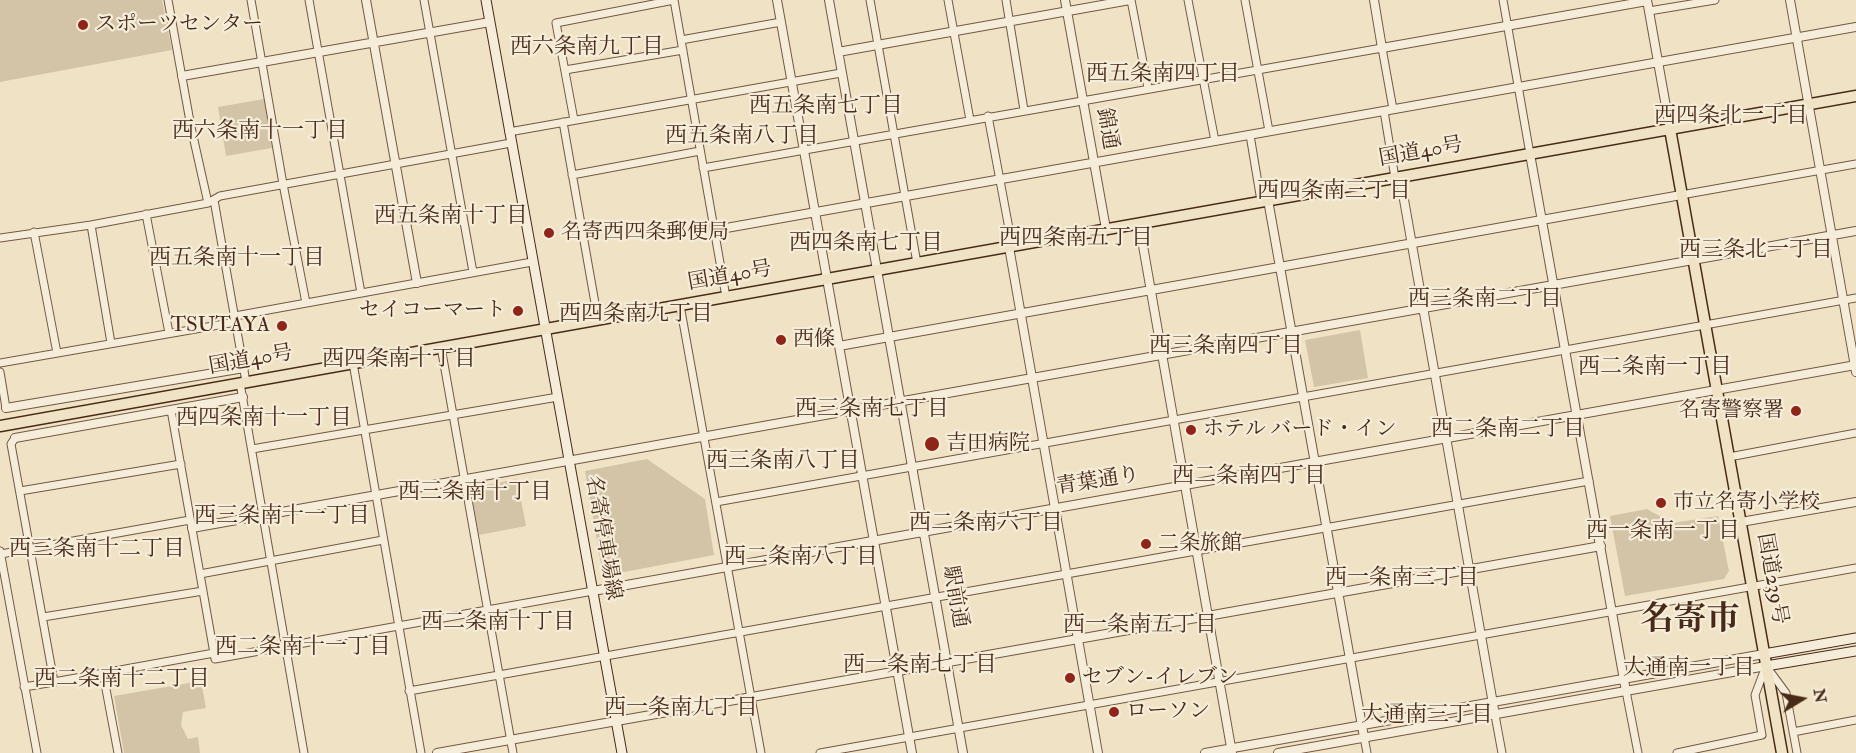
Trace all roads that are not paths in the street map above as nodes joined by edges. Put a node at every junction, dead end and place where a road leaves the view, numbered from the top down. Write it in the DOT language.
graph roads {
  1 [pos="168,0"];
  2 [pos="251,0"];
  3 [pos="309,0"];
  4 [pos="366,0"];
  5 [pos="424,0"];
  6 [pos="486,0"];
  7 [pos="674,0"];
  8 [pos="777,0"];
  9 [pos="829,0"];
  10 [pos="870,0"];
  11 [pos="948,0"];
  12 [pos="1006,0"];
  13 [pos="1065,0"];
  14 [pos="1131,0"];
  15 [pos="1188,0"];
  16 [pos="1245,0"];
  17 [pos="1374,0"];
  18 [pos="1503,0"];
  19 [pos="1715,0"];
  20 [pos="1790,0"];
  21 [pos="1647,1"];
  22 [pos="1067,11"];
  23 [pos="1649,11"];
  24 [pos="1009,21"];
  25 [pos="489,22"];
  26 [pos="781,22"];
  27 [pos="1507,25"];
  28 [pos="1856,27"];
  29 [pos="954,31"];
  30 [pos="430,33"];
  31 [pos="1797,38"];
  32 [pos="681,40"];
  33 [pos="374,43"];
  34 [pos="879,45"];
  35 [pos="1382,48"];
  36 [pos="683,50"];
  37 [pos="318,52"];
  38 [pos="838,52"];
  39 [pos="262,62"];
  40 [pos="1658,62"];
  41 [pos="1258,69"];
  42 [pos="566,70"];
  43 [pos="842,73"];
  44 [pos="182,76"];
  45 [pos="1203,79"];
  46 [pos="792,82"];
  47 [pos="1518,87"];
  48 [pos="1148,88"];
  49 [pos="1856,96"];
  50 [pos="691,100"];
  51 [pos="1083,100"];
  52 [pos="1808,105"];
  53 [pos="1024,110"];
  54 [pos="1388,110"];
  55 [pos="988,116"];
  56 [pos="574,120"];
  57 [pos="970,120"];
  58 [pos="563,122"];
  59 [pos="1670,129"];
  60 [pos="1269,131"];
  61 [pos="509,132"];
  62 [pos="894,134"];
  63 [pos="1250,135"];
  64 [pos="854,141"];
  65 [pos="1215,141"];
  66 [pos="511,143"];
  67 [pos="804,150"];
  68 [pos="700,151"];
  69 [pos="452,154"];
  70 [pos="1530,154"];
  71 [pos="1094,163"];
  72 [pos="396,164"];
  73 [pos="1856,164"];
  74 [pos="703,168"];
  75 [pos="1820,170"];
  76 [pos="339,174"];
  77 [pos="572,175"];
  78 [pos="1398,177"];
  79 [pos="1000,179"];
  80 [pos="283,184"];
  81 [pos="1681,195"];
  82 [pos="905,196"];
  83 [pos="211,201"];
  84 [pos="1265,201"];
  85 [pos="865,203"];
  86 [pos="815,213"];
  87 [pos="146,214"];
  88 [pos="1542,219"];
  89 [pos="1139,223"];
  90 [pos="90,225"];
  91 [pos="1106,229"];
  92 [pos="715,230"];
  93 [pos="1856,231"];
  94 [pos="34,232"];
  95 [pos="1832,235"];
  96 [pos="0,238"];
  97 [pos="1412,243"];
  98 [pos="1009,247"];
  99 [pos="1693,260"];
  100 [pos="532,262"];
  101 [pos="917,263"];
  102 [pos="1280,267"];
  103 [pos="877,271"];
  104 [pos="473,272"];
  105 [pos="827,280"];
  106 [pos="417,283"];
  107 [pos="1554,285"];
  108 [pos="1150,290"];
  109 [pos="361,293"];
  110 [pos="726,297"];
  111 [pos="1856,298"];
  112 [pos="1844,300"];
  113 [pos="306,303"];
  114 [pos="680,305"];
  115 [pos="1423,308"];
  116 [pos="1021,313"];
  117 [pos="235,319"];
  118 [pos="598,320"];
  119 [pos="1705,325"];
  120 [pos="545,329"];
  121 [pos="1292,332"];
  122 [pos="169,333"];
  123 [pos="889,336"];
  124 [pos="111,343"];
  125 [pos="839,346"];
  126 [pos="441,347"];
  127 [pos="1566,350"];
  128 [pos="57,353"];
  129 [pos="1162,355"];
  130 [pos="0,363"];
  131 [pos="353,363"];
  132 [pos="244,368"];
  133 [pos="1856,368"];
  134 [pos="0,372"];
  135 [pos="1435,374"];
  136 [pos="1032,378"];
  137 [pos="243,383"];
  138 [pos="1717,391"];
  139 [pos="243,397"];
  140 [pos="558,397"];
  141 [pos="1304,397"];
  142 [pos="900,403"];
  143 [pos="6,408"];
  144 [pos="171,410"];
  145 [pos="851,412"];
  146 [pos="453,414"];
  147 [pos="1577,415"];
  148 [pos="1173,420"];
  149 [pos="3,425"];
  150 [pos="365,429"];
  151 [pos="1856,433"];
  152 [pos="704,437"];
  153 [pos="15,438"];
  154 [pos="1446,439"];
  155 [pos="1043,443"];
  156 [pos="252,449"];
  157 [pos="1729,457"];
  158 [pos="570,461"];
  159 [pos="1316,462"];
  160 [pos="181,464"];
  161 [pos="912,467"];
  162 [pos="862,476"];
  163 [pos="464,480"];
  164 [pos="1589,481"];
  165 [pos="1186,486"];
  166 [pos="20,491"];
  167 [pos="376,495"];
  168 [pos="716,502"];
  169 [pos="1856,502"];
  170 [pos="1458,504"];
  171 [pos="1055,508"];
  172 [pos="264,515"];
  173 [pos="1741,522"];
  174 [pos="191,524"];
  175 [pos="1327,528"];
  176 [pos="924,532"];
  177 [pos="383,540"];
  178 [pos="875,541"];
  179 [pos="1601,546"];
  180 [pos="30,548"];
  181 [pos="1197,551"];
  182 [pos="0,553"];
  183 [pos="272,560"];
  184 [pos="727,568"];
  185 [pos="1856,568"];
  186 [pos="1470,570"];
  187 [pos="200,574"];
  188 [pos="1066,574"];
  189 [pos="1752,587"];
  190 [pos="203,591"];
  191 [pos="593,591"];
  192 [pos="1338,593"];
  193 [pos="936,597"];
  194 [pos="886,606"];
  195 [pos="488,610"];
  196 [pos="1612,612"];
  197 [pos="1208,616"];
  198 [pos="43,617"];
  199 [pos="398,626"];
  200 [pos="739,632"];
  201 [pos="1482,635"];
  202 [pos="1856,638"];
  203 [pos="1078,640"];
  204 [pos="286,645"];
  205 [pos="1856,651"];
  206 [pos="214,653"];
  207 [pos="1764,654"];
  208 [pos="606,657"];
  209 [pos="1350,659"];
  210 [pos="947,663"];
  211 [pos="1766,666"];
  212 [pos="897,672"];
  213 [pos="103,673"];
  214 [pos="499,676"];
  215 [pos="1624,680"];
  216 [pos="54,682"];
  217 [pos="1219,682"];
  218 [pos="24,687"];
  219 [pos="409,691"];
  220 [pos="1626,691"];
  221 [pos="750,699"];
  222 [pos="1493,702"];
  223 [pos="1089,705"];
  224 [pos="1495,716"];
  225 [pos="1856,720"];
  226 [pos="617,722"];
  227 [pos="1362,725"];
  228 [pos="959,728"];
  229 [pos="1793,732"];
  230 [pos="909,737"];
  231 [pos="1364,737"];
  232 [pos="510,741"];
  233 [pos="1232,751"];
  234 [pos="37,753"];
  235 [pos="118,753"];
  236 [pos="304,753"];
  237 [pos="421,753"];
  238 [pos="437,753"];
  239 [pos="513,753"];
  240 [pos="622,753"];
  241 [pos="758,753"];
  242 [pos="820,753"];
  243 [pos="912,753"];
  244 [pos="963,753"];
  245 [pos="1098,753"];
  246 [pos="1206,753"];
  247 [pos="1278,753"];
  248 [pos="1367,753"];
  249 [pos="1502,753"];
  250 [pos="1638,753"];
  251 [pos="1677,753"];
  252 [pos="1782,753"];
  253 [pos="1797,753"];
  1 -- 44 [label="street"];
  2 -- 39 [label="street"];
  3 -- 37 [label="street"];
  4 -- 33 [label="street"];
  5 -- 30 [label="street"];
  6 -- 25 [label="main road, 名寄停車場線"];
  7 -- 32 [label="street"];
  7 -- 42 [label="street"];
  8 -- 26 [label="street"];
  9 -- 38 [label="street, 駅前通"];
  10 -- 34 [label="street"];
  11 -- 29 [label="street"];
  12 -- 24 [label="street"];
  13 -- 22 [label="street, 錦通"];
  14 -- 22 [label="street"];
  14 -- 48 [label="street"];
  15 -- 45 [label="street"];
  16 -- 41 [label="street"];
  17 -- 35 [label="street"];
  18 -- 27 [label="street"];
  19 -- 23 [label="street"];
  20 -- 31 [label="street"];
  21 -- 23 [label="street"];
  21 -- 27 [label="street"];
  22 -- 24 [label="street"];
  22 -- 51 [label="street, 錦通"];
  23 -- 40 [label="street"];
  24 -- 29 [label="street"];
  24 -- 53 [label="street"];
  25 -- 30 [label="street"];
  25 -- 61 [label="main road, 名寄停車場線"];
  26 -- 32 [label="street"];
  26 -- 46 [label="street"];
  27 -- 35 [label="street"];
  27 -- 47 [label="street"];
  28 -- 31 [label="street"];
  29 -- 34 [label="street"];
  29 -- 57 [label="street"];
  30 -- 33 [label="street"];
  30 -- 69 [label="street"];
  31 -- 40 [label="street"];
  31 -- 52 [label="street"];
  32 -- 36 [label="street"];
  33 -- 37 [label="street"];
  33 -- 72 [label="street"];
  34 -- 38 [label="street"];
  34 -- 62 [label="street"];
  35 -- 41 [label="street"];
  35 -- 54 [label="street"];
  36 -- 42 [label="street"];
  36 -- 50 [label="street"];
  37 -- 39 [label="street"];
  37 -- 76 [label="street"];
  38 -- 43 [label="street, 駅前通"];
  39 -- 44 [label="street"];
  39 -- 80 [label="street"];
  40 -- 47 [label="street"];
  40 -- 59 [label="street"];
  41 -- 45 [label="street"];
  41 -- 60 [label="street"];
  42 -- 56 [label="street"];
  43 -- 46 [label="street"];
  43 -- 64 [label="street, 駅前通"];
  44 -- 83 [label="street"];
  45 -- 48 [label="street"];
  45 -- 65 [label="street"];
  46 -- 50 [label="street"];
  46 -- 67 [label="street"];
  47 -- 54 [label="street"];
  47 -- 70 [label="street"];
  48 -- 51 [label="street"];
  49 -- 52 [label="highway, 国道40号"];
  50 -- 56 [label="street"];
  50 -- 68 [label="street"];
  51 -- 53 [label="street"];
  51 -- 71 [label="street, 錦通"];
  52 -- 59 [label="highway, 国道40号"];
  52 -- 75 [label="street"];
  53 -- 55 [label="street"];
  54 -- 60 [label="street"];
  54 -- 78 [label="street"];
  55 -- 57 [label="street"];
  55 -- 79 [label="street"];
  56 -- 58 [label="street"];
  57 -- 62 [label="street"];
  58 -- 61 [label="street"];
  58 -- 77 [label="street"];
  59 -- 70 [label="highway, 国道40号"];
  59 -- 81 [label="highway, 国道239号"];
  60 -- 63 [label="street"];
  61 -- 66 [label="main road, 名寄停車場線"];
  62 -- 64 [label="street"];
  62 -- 82 [label="street"];
  63 -- 65 [label="street"];
  63 -- 84 [label="street"];
  64 -- 67 [label="street"];
  64 -- 85 [label="street, 駅前通"];
  65 -- 71 [label="street"];
  66 -- 69 [label="street"];
  66 -- 100 [label="main road, 名寄停車場線"];
  67 -- 74 [label="street"];
  67 -- 86 [label="street"];
  68 -- 74 [label="street"];
  68 -- 77 [label="street"];
  69 -- 72 [label="street"];
  69 -- 104 [label="street"];
  70 -- 78 [label="highway, 国道40号"];
  70 -- 88 [label="street"];
  71 -- 79 [label="street"];
  71 -- 91 [label="street, 錦通"];
  72 -- 76 [label="street"];
  72 -- 106 [label="street"];
  73 -- 75 [label="street"];
  74 -- 92 [label="street"];
  75 -- 81 [label="street"];
  75 -- 95 [label="street"];
  76 -- 80 [label="street"];
  76 -- 109 [label="street"];
  77 -- 118 [label="street"];
  78 -- 84 [label="highway, 国道40号"];
  78 -- 97 [label="street"];
  79 -- 82 [label="street"];
  79 -- 98 [label="street"];
  80 -- 83 [label="street"];
  80 -- 113 [label="street"];
  81 -- 88 [label="street"];
  81 -- 99 [label="highway, 国道239号"];
  82 -- 85 [label="street"];
  82 -- 101 [label="street"];
  83 -- 87 [label="street"];
  83 -- 117 [label="street"];
  84 -- 89 [label="highway, 国道40号"];
  84 -- 102 [label="street"];
  85 -- 86 [label="street"];
  85 -- 103 [label="street, 駅前通"];
  86 -- 92 [label="street"];
  86 -- 105 [label="street"];
  87 -- 90 [label="street"];
  87 -- 122 [label="street"];
  88 -- 97 [label="street"];
  88 -- 107 [label="street"];
  89 -- 91 [label="highway, 国道40号"];
  89 -- 108 [label="street"];
  90 -- 94 [label="street"];
  90 -- 124 [label="street"];
  91 -- 98 [label="highway, 国道40号"];
  92 -- 110 [label="street"];
  93 -- 95 [label="street"];
  94 -- 96 [label="street"];
  94 -- 128 [label="street"];
  95 -- 99 [label="street"];
  95 -- 112 [label="street"];
  97 -- 102 [label="street"];
  97 -- 115 [label="street"];
  98 -- 101 [label="highway, 国道40号"];
  98 -- 116 [label="street"];
  99 -- 107 [label="street"];
  99 -- 119 [label="highway, 国道239号"];
  100 -- 104 [label="street"];
  100 -- 120 [label="main road, 名寄停車場線"];
  101 -- 103 [label="highway, 国道40号"];
  102 -- 108 [label="street"];
  102 -- 121 [label="street"];
  103 -- 105 [label="highway, 国道40号"];
  103 -- 123 [label="street, 駅前通"];
  104 -- 106 [label="street"];
  105 -- 110 [label="highway, 国道40号"];
  105 -- 125 [label="street"];
  106 -- 109 [label="street"];
  107 -- 115 [label="street"];
  107 -- 127 [label="street"];
  108 -- 116 [label="street"];
  108 -- 129 [label="street"];
  109 -- 113 [label="street"];
  110 -- 114 [label="highway, 国道40号"];
  111 -- 112 [label="street"];
  112 -- 119 [label="street"];
  112 -- 133 [label="street"];
  113 -- 117 [label="street"];
  114 -- 118 [label="highway, 国道40号"];
  114 -- 152 [label="street"];
  115 -- 121 [label="street"];
  115 -- 135 [label="street"];
  116 -- 123 [label="street"];
  116 -- 136 [label="street"];
  117 -- 122 [label="street"];
  117 -- 132 [label="street"];
  118 -- 120 [label="highway, 国道40号"];
  119 -- 127 [label="street"];
  119 -- 138 [label="highway, 国道239号"];
  120 -- 126 [label="highway, 国道40号"];
  120 -- 140 [label="main road, 名寄停車場線"];
  121 -- 129 [label="street"];
  121 -- 141 [label="street"];
  122 -- 124 [label="street"];
  123 -- 125 [label="street"];
  123 -- 142 [label="street, 駅前通"];
  124 -- 128 [label="street"];
  125 -- 145 [label="street"];
  126 -- 131 [label="highway, 国道40号"];
  126 -- 146 [label="street"];
  127 -- 135 [label="street"];
  127 -- 147 [label="street"];
  128 -- 130 [label="street"];
  129 -- 136 [label="street"];
  129 -- 148 [label="street"];
  131 -- 137 [label="highway, 国道40号"];
  131 -- 150 [label="street"];
  132 -- 137 [label="street"];
  132 -- 143 [label="street"];
  133 -- 138 [label="street, 青葉通り"];
  134 -- 143 [label="street"];
  135 -- 141 [label="street"];
  135 -- 154 [label="street"];
  136 -- 142 [label="street"];
  136 -- 155 [label="street"];
  137 -- 139 [label="street"];
  137 -- 149 [label="highway, 国道40号"];
  138 -- 147 [label="street, 青葉通り"];
  138 -- 157 [label="highway, 国道239号"];
  139 -- 144 [label="street"];
  139 -- 156 [label="street"];
  140 -- 146 [label="street"];
  140 -- 158 [label="main road, 名寄停車場線"];
  141 -- 148 [label="street"];
  141 -- 159 [label="street"];
  142 -- 145 [label="street"];
  142 -- 161 [label="street, 駅前通"];
  144 -- 153 [label="street"];
  144 -- 160 [label="street"];
  145 -- 152 [label="street"];
  145 -- 162 [label="street"];
  146 -- 150 [label="street"];
  146 -- 163 [label="street"];
  147 -- 154 [label="street, 青葉通り"];
  147 -- 164 [label="street"];
  148 -- 155 [label="street"];
  148 -- 165 [label="street"];
  150 -- 156 [label="street"];
  150 -- 167 [label="street"];
  151 -- 157 [label="street"];
  152 -- 158 [label="street"];
  152 -- 168 [label="street"];
  153 -- 166 [label="street"];
  154 -- 159 [label="street, 青葉通り"];
  154 -- 170 [label="street"];
  155 -- 161 [label="street"];
  155 -- 171 [label="street"];
  156 -- 172 [label="street"];
  157 -- 173 [label="highway, 国道239号"];
  158 -- 163 [label="street"];
  158 -- 191 [label="main road, 名寄停車場線"];
  159 -- 165 [label="street, 青葉通り"];
  159 -- 175 [label="street"];
  160 -- 166 [label="street"];
  160 -- 174 [label="street"];
  161 -- 162 [label="street"];
  161 -- 176 [label="street, 駅前通"];
  162 -- 168 [label="street"];
  162 -- 178 [label="street"];
  163 -- 167 [label="street"];
  163 -- 195 [label="street"];
  164 -- 170 [label="street"];
  164 -- 179 [label="street"];
  165 -- 171 [label="street, 青葉通り"];
  165 -- 181 [label="street"];
  166 -- 180 [label="street"];
  167 -- 172 [label="street"];
  167 -- 177 [label="street"];
  168 -- 184 [label="street"];
  169 -- 173 [label="street"];
  170 -- 175 [label="street"];
  170 -- 186 [label="street"];
  171 -- 176 [label="street, 青葉通り"];
  171 -- 188 [label="street"];
  172 -- 174 [label="street"];
  172 -- 183 [label="street"];
  173 -- 189 [label="highway, 国道239号"];
  174 -- 180 [label="street"];
  174 -- 187 [label="street"];
  175 -- 181 [label="street"];
  175 -- 192 [label="street"];
  176 -- 178 [label="street, 青葉通り"];
  176 -- 193 [label="street, 駅前通"];
  177 -- 183 [label="street"];
  177 -- 199 [label="street"];
  178 -- 184 [label="street, 青葉通り"];
  178 -- 194 [label="street"];
  179 -- 186 [label="street"];
  179 -- 196 [label="street"];
  180 -- 182 [label="street"];
  180 -- 198 [label="street"];
  181 -- 188 [label="street"];
  181 -- 197 [label="street"];
  182 -- 218 [label="street"];
  183 -- 187 [label="street"];
  183 -- 204 [label="street"];
  184 -- 191 [label="street, 青葉通り"];
  184 -- 200 [label="street"];
  185 -- 189 [label="street"];
  186 -- 192 [label="street"];
  186 -- 201 [label="street"];
  187 -- 190 [label="street"];
  188 -- 193 [label="street"];
  188 -- 203 [label="street"];
  189 -- 196 [label="street"];
  189 -- 207 [label="highway, 国道239号"];
  190 -- 198 [label="street"];
  190 -- 206 [label="street"];
  191 -- 195 [label="street"];
  191 -- 208 [label="main road, 名寄停車場線"];
  192 -- 197 [label="street"];
  192 -- 209 [label="street"];
  193 -- 194 [label="street"];
  193 -- 210 [label="street, 駅前通"];
  194 -- 200 [label="street"];
  194 -- 212 [label="street"];
  195 -- 199 [label="street"];
  195 -- 214 [label="street"];
  196 -- 201 [label="street"];
  196 -- 215 [label="street"];
  197 -- 203 [label="street"];
  197 -- 217 [label="street"];
  198 -- 216 [label="street"];
  199 -- 204 [label="street"];
  199 -- 219 [label="street"];
  200 -- 208 [label="street"];
  200 -- 221 [label="street"];
  201 -- 209 [label="street"];
  201 -- 222 [label="street"];
  202 -- 207 [label="main road"];
  203 -- 210 [label="street"];
  203 -- 223 [label="street"];
  204 -- 206 [label="street"];
  204 -- 236 [label="street"];
  205 -- 211 [label="main road"];
  206 -- 213 [label="street"];
  207 -- 211 [label="highway, 国道239号"];
  207 -- 215 [label="street"];
  208 -- 214 [label="street"];
  208 -- 226 [label="main road, 名寄停車場線"];
  209 -- 217 [label="street"];
  209 -- 227 [label="street"];
  210 -- 212 [label="street"];
  210 -- 228 [label="street, 駅前通"];
  211 -- 220 [label="street"];
  211 -- 229 [label="street"];
  211 -- 251 [label="street"];
  211 -- 252 [label="highway, 国道239号"];
  212 -- 221 [label="street"];
  212 -- 230 [label="street"];
  213 -- 216 [label="street"];
  213 -- 235 [label="street"];
  214 -- 219 [label="street"];
  214 -- 232 [label="street"];
  215 -- 220 [label="street"];
  215 -- 222 [label="street"];
  216 -- 218 [label="street"];
  217 -- 223 [label="street"];
  217 -- 233 [label="street"];
  218 -- 234 [label="street"];
  219 -- 237 [label="street"];
  220 -- 224 [label="street"];
  220 -- 250 [label="street"];
  221 -- 226 [label="street"];
  221 -- 241 [label="street"];
  222 -- 224 [label="street"];
  222 -- 227 [label="street"];
  223 -- 228 [label="street"];
  223 -- 245 [label="street"];
  224 -- 231 [label="street"];
  224 -- 249 [label="street"];
  225 -- 229 [label="street"];
  226 -- 232 [label="street"];
  226 -- 240 [label="main road, 名寄停車場線"];
  227 -- 231 [label="street"];
  227 -- 233 [label="street"];
  228 -- 230 [label="street"];
  228 -- 244 [label="street, 駅前通"];
  229 -- 253 [label="street"];
  230 -- 242 [label="street"];
  230 -- 243 [label="street"];
  231 -- 247 [label="street"];
  231 -- 248 [label="street"];
  232 -- 238 [label="street"];
  232 -- 239 [label="street"];
  233 -- 246 [label="street"];
}
